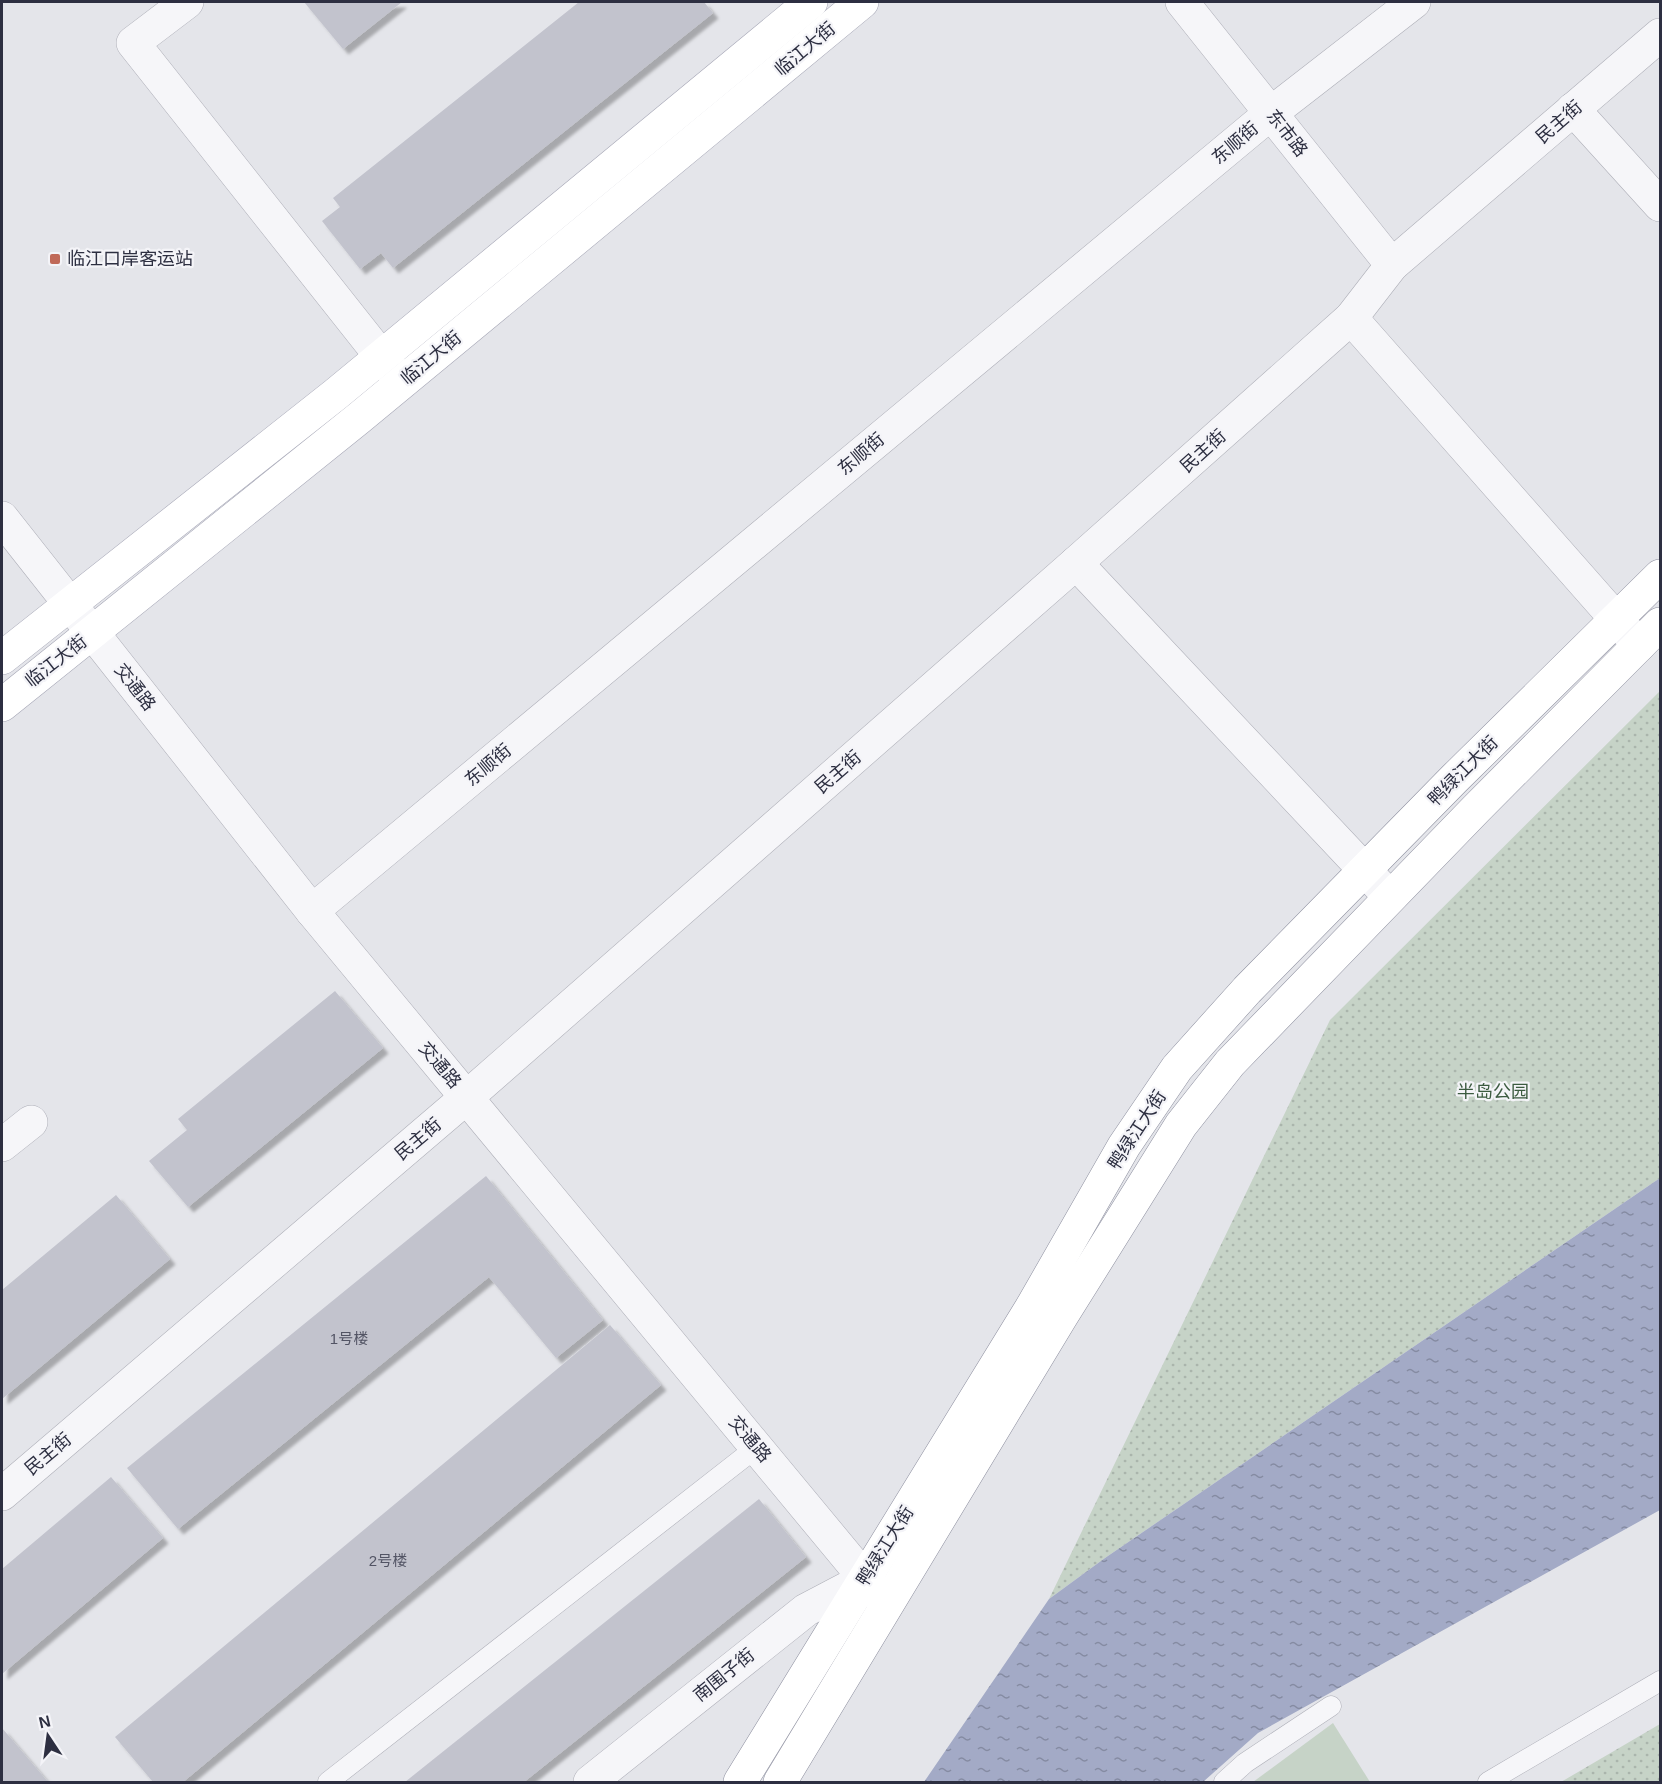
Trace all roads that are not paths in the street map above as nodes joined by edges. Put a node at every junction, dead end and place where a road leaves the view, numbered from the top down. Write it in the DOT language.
graph roads {
  1 [pos="187,2"];
  2 [pos="811,2"];
  3 [pos="862,2"];
  4 [pos="1182,2"];
  5 [pos="1413,2"];
  6 [pos="1660,35"];
  7 [pos="1573,110"];
  8 [pos="1271,112"];
  9 [pos="1660,205"];
  10 [pos="1392,265"];
  11 [pos="1351,318"];
  12 [pos="381,358"];
  13 [pos="401,382"];
  14 [pos="2,518"];
  15 [pos="1076,563"];
  16 [pos="1660,576"];
  17 [pos="69,604"];
  18 [pos="1617,619"];
  19 [pos="92,633"];
  20 [pos="1650,635"];
  21 [pos="2,658"];
  22 [pos="2,705"];
  23 [pos="1365,870"];
  24 [pos="1390,897"];
  25 [pos="312,911"];
  26 [pos="467,1097"];
  27 [pos="31,1122"];
  28 [pos="2,1145"];
  29 [pos="757,1447"];
  30 [pos="2,1494"];
  31 [pos="865,1579"];
  32 [pos="887,1605"];
  33 [pos="1660,1681"];
  34 [pos="1331,1706"];
  35 [pos="328,1782"];
  36 [pos="590,1782"];
  37 [pos="740,1782"];
  38 [pos="780,1782"];
  39 [pos="1224,1782"];
  40 [pos="1488,1782"];
  1 -- 12 [label="street"];
  2 -- 12 [label="main road, 临江大街"];
  3 -- 13 [label="main road, 临江大街"];
  4 -- 8 [label="street, 东市路"];
  5 -- 8 [label="street, 东顺街"];
  6 -- 7 [label="street, 民主街"];
  7 -- 9 [label="street"];
  7 -- 10 [label="street, 民主街"];
  8 -- 10 [label="street, 东市路"];
  8 -- 25 [label="street, 东顺街"];
  10 -- 11 [label="street, 民主街"];
  11 -- 15 [label="street, 民主街"];
  11 -- 18 [label="street"];
  12 -- 13 [label="street"];
  12 -- 17 [label="main road, 临江大街"];
  13 -- 19 [label="main road, 临江大街"];
  14 -- 17 [label="street, 交通路"];
  15 -- 23 [label="street"];
  15 -- 26 [label="street, 民主街"];
  16 -- 18 [label="main road, 鸭绿江大街"];
  17 -- 19 [label="street, 交通路"];
  17 -- 21 [label="main road, 临江大街"];
  18 -- 20 [label="street"];
  18 -- 23 [label="main road, 鸭绿江大街"];
  19 -- 22 [label="main road, 临江大街"];
  19 -- 25 [label="street, 交通路"];
  20 -- 24 [label="main road, 鸭绿江大街"];
  23 -- 24 [label="street"];
  23 -- 31 [label="main road, 鸭绿江大街"];
  24 -- 32 [label="main road, 鸭绿江大街"];
  25 -- 26 [label="street, 交通路"];
  26 -- 29 [label="street, 交通路"];
  26 -- 30 [label="street, 民主街"];
  27 -- 28 [label="street"];
  29 -- 31 [label="street, 交通路"];
  29 -- 35 [label="lane"];
  31 -- 32 [label="street, 交通路"];
  31 -- 36 [label="street, 南围子街"];
  31 -- 37 [label="main road, 鸭绿江大街"];
  32 -- 38 [label="main road, 鸭绿江大街"];
  33 -- 40 [label="lane"];
  34 -- 39 [label="lane"];
}
